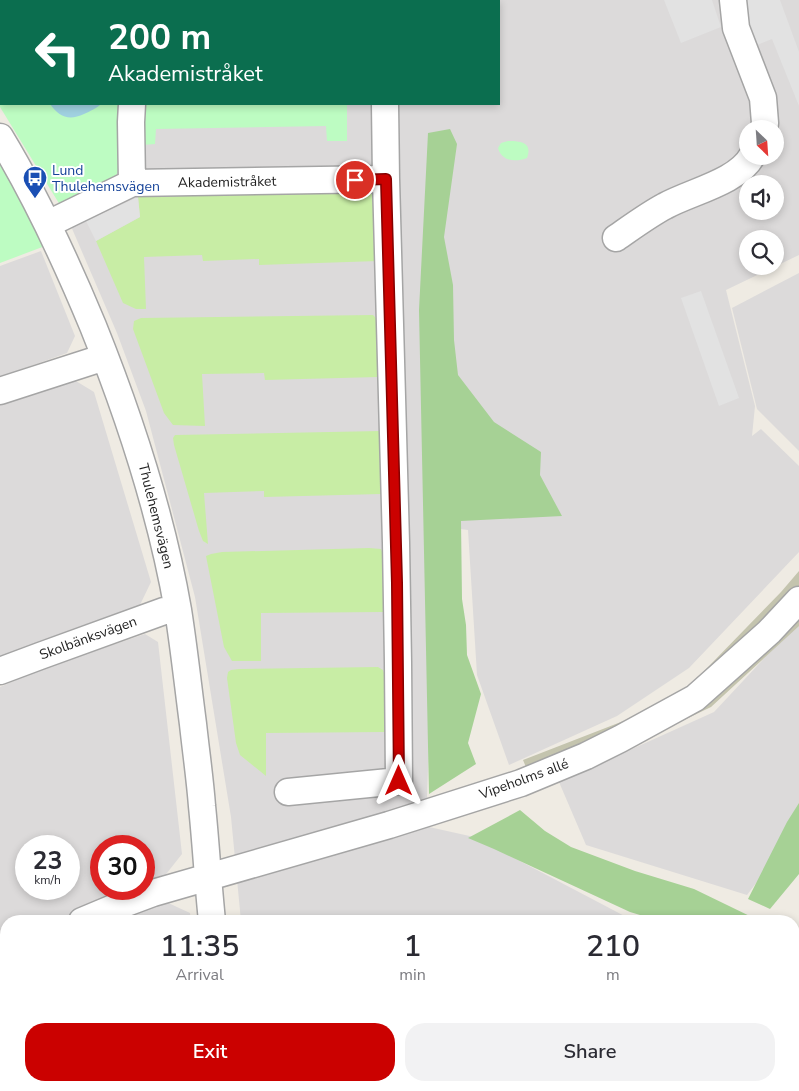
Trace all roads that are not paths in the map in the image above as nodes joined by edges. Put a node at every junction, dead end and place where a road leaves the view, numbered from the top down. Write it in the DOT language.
graph roads {
  1 [pos="733,0"];
  2 [pos="132,105"];
  3 [pos="385,105"];
  4 [pos="765,120"];
  5 [pos="0,137"];
  6 [pos="745,165"];
  7 [pos="386,179"];
  8 [pos="132,183"];
  9 [pos="48,224"];
  10 [pos="616,238"];
  11 [pos="105,357"];
  12 [pos="0,391"];
  13 [pos="799,600"];
  14 [pos="178,610"];
  15 [pos="0,672"];
  16 [pos="288,792"];
  17 [pos="207,878"];
  18 [pos="96,915"];
  19 [pos="211,915"];
  1 -- 4 [label="street"];
  2 -- 8 [label="street"];
  3 -- 7 [label="street"];
  5 -- 9 [label="street, Thulehemsvägen"];
  6 -- 10 [label="street"];
  7 -- 8 [label="street, Akademistråket"];
  7 -- 16 [label="street"];
  8 -- 9 [label="street, Akademistråket"];
  9 -- 11 [label="street, Thulehemsvägen"];
  11 -- 12 [label="street"];
  11 -- 14 [label="street, Thulehemsvägen"];
  13 -- 17 [label="street, Vipeholms allé"];
  14 -- 15 [label="street, Skolbänksvägen"];
  14 -- 17 [label="street, Thulehemsvägen"];
  17 -- 18 [label="street, Vipeholms allé"];
  17 -- 19 [label="street, Thulehemsvägen"];
}
